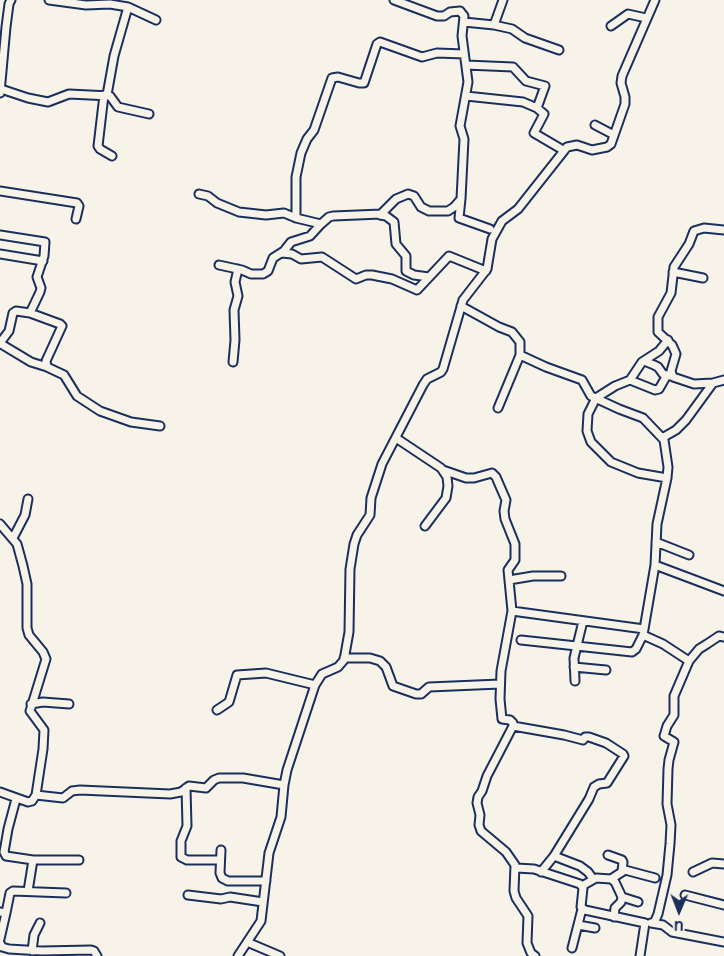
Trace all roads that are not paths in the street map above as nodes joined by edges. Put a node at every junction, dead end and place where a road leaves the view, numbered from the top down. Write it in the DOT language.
graph roads {
  1 [pos="11,0"];
  2 [pos="49,0"];
  3 [pos="394,0"];
  4 [pos="503,0"];
  5 [pos="655,0"];
  6 [pos="68,1"];
  7 [pos="128,7"];
  8 [pos="646,18"];
  9 [pos="156,20"];
  10 [pos="464,22"];
  11 [pos="494,25"];
  12 [pos="611,26"];
  13 [pos="559,50"];
  14 [pos="464,54"];
  15 [pos="2,63"];
  16 [pos="466,65"];
  17 [pos="1,78"];
  18 [pos="1,91"];
  19 [pos="105,95"];
  20 [pos="466,96"];
  21 [pos="537,108"];
  22 [pos="149,114"];
  23 [pos="595,125"];
  24 [pos="614,135"];
  25 [pos="563,150"];
  26 [pos="112,156"];
  27 [pos="0,191"];
  28 [pos="199,194"];
  29 [pos="461,199"];
  30 [pos="377,215"];
  31 [pos="296,218"];
  32 [pos="76,219"];
  33 [pos="321,224"];
  34 [pos="490,229"];
  35 [pos="724,230"];
  36 [pos="0,235"];
  37 [pos="282,253"];
  38 [pos="0,254"];
  39 [pos="43,260"];
  40 [pos="219,265"];
  41 [pos="238,269"];
  42 [pos="486,271"];
  43 [pos="673,272"];
  44 [pos="429,277"];
  45 [pos="703,278"];
  46 [pos="461,306"];
  47 [pos="30,313"];
  48 [pos="668,340"];
  49 [pos="0,343"];
  50 [pos="520,355"];
  51 [pos="644,361"];
  52 [pos="233,362"];
  53 [pos="47,367"];
  54 [pos="670,376"];
  55 [pos="630,380"];
  56 [pos="724,380"];
  57 [pos="713,383"];
  58 [pos="596,398"];
  59 [pos="498,408"];
  60 [pos="160,426"];
  61 [pos="396,438"];
  62 [pos="662,438"];
  63 [pos="443,470"];
  64 [pos="667,478"];
  65 [pos="28,499"];
  66 [pos="0,524"];
  67 [pos="425,526"];
  68 [pos="12,538"];
  69 [pos="656,542"];
  70 [pos="689,555"];
  71 [pos="655,566"];
  72 [pos="561,576"];
  73 [pos="509,580"];
  74 [pos="724,591"];
  75 [pos="512,611"];
  76 [pos="583,621"];
  77 [pos="643,632"];
  78 [pos="724,637"];
  79 [pos="521,640"];
  80 [pos="578,645"];
  81 [pos="344,658"];
  82 [pos="689,661"];
  83 [pos="574,667"];
  84 [pos="606,670"];
  85 [pos="575,681"];
  86 [pos="500,684"];
  87 [pos="315,685"];
  88 [pos="31,704"];
  89 [pos="69,704"];
  90 [pos="217,710"];
  91 [pos="513,726"];
  92 [pos="284,785"];
  93 [pos="186,788"];
  94 [pos="0,792"];
  95 [pos="36,795"];
  96 [pos="16,799"];
  97 [pos="221,850"];
  98 [pos="608,855"];
  99 [pos="554,856"];
  100 [pos="33,860"];
  101 [pos="79,860"];
  102 [pos="220,860"];
  103 [pos="724,864"];
  104 [pos="516,868"];
  105 [pos="622,871"];
  106 [pos="541,872"];
  107 [pos="693,872"];
  108 [pos="655,878"];
  109 [pos="593,879"];
  110 [pos="611,879"];
  111 [pos="266,882"];
  112 [pos="582,886"];
  113 [pos="28,891"];
  114 [pos="66,893"];
  115 [pos="188,895"];
  116 [pos="685,895"];
  117 [pos="622,897"];
  118 [pos="263,902"];
  119 [pos="638,902"];
  120 [pos="724,906"];
  121 [pos="582,909"];
  122 [pos="3,912"];
  123 [pos="614,917"];
  124 [pos="40,923"];
  125 [pos="645,923"];
  126 [pos="654,923"];
  127 [pos="578,925"];
  128 [pos="595,928"];
  129 [pos="0,939"];
  130 [pos="247,942"];
  131 [pos="724,942"];
  132 [pos="0,943"];
  133 [pos="572,948"];
  134 [pos="32,951"];
  135 [pos="97,956"];
  136 [pos="238,956"];
  137 [pos="280,956"];
  138 [pos="535,956"];
  139 [pos="641,956"];
  1 -- 15 [label="street"];
  2 -- 6 [label="street"];
  3 -- 10 [label="street"];
  4 -- 11 [label="street"];
  5 -- 8 [label="street"];
  6 -- 7 [label="street"];
  7 -- 9 [label="street"];
  7 -- 19 [label="street"];
  8 -- 12 [label="street"];
  8 -- 24 [label="street"];
  10 -- 11 [label="street"];
  10 -- 14 [label="street"];
  11 -- 13 [label="street"];
  14 -- 16 [label="street"];
  14 -- 31 [label="street"];
  15 -- 17 [label="street"];
  16 -- 20 [label="street"];
  16 -- 21 [label="street"];
  17 -- 18 [label="street"];
  18 -- 19 [label="street"];
  19 -- 22 [label="street"];
  19 -- 26 [label="street"];
  20 -- 21 [label="street"];
  20 -- 29 [label="street"];
  21 -- 25 [label="street"];
  23 -- 24 [label="street"];
  24 -- 25 [label="street"];
  25 -- 42 [label="street"];
  27 -- 32 [label="street"];
  28 -- 31 [label="street"];
  29 -- 30 [label="street"];
  29 -- 34 [label="street"];
  30 -- 33 [label="street"];
  30 -- 44 [label="street"];
  31 -- 33 [label="street"];
  33 -- 37 [label="street"];
  35 -- 43 [label="street"];
  36 -- 39 [label="street"];
  37 -- 41 [label="street"];
  37 -- 44 [label="street"];
  38 -- 39 [label="street"];
  39 -- 47 [label="street"];
  40 -- 41 [label="street"];
  41 -- 52 [label="street"];
  42 -- 44 [label="street"];
  42 -- 46 [label="street"];
  43 -- 45 [label="street"];
  43 -- 48 [label="street"];
  46 -- 50 [label="street"];
  46 -- 61 [label="street"];
  47 -- 49 [label="street"];
  47 -- 53 [label="street"];
  48 -- 51 [label="street"];
  48 -- 54 [label="street"];
  49 -- 53 [label="street"];
  50 -- 58 [label="street"];
  50 -- 59 [label="street"];
  51 -- 54 [label="street"];
  51 -- 55 [label="street"];
  53 -- 60 [label="street"];
  54 -- 55 [label="street"];
  54 -- 57 [label="street"];
  55 -- 58 [label="street"];
  56 -- 57 [label="street"];
  57 -- 62 [label="street"];
  58 -- 62 [label="street"];
  58 -- 64 [label="street"];
  61 -- 63 [label="street"];
  61 -- 81 [label="street"];
  62 -- 64 [label="street"];
  63 -- 67 [label="street"];
  63 -- 73 [label="street"];
  64 -- 69 [label="street"];
  65 -- 68 [label="street"];
  66 -- 68 [label="street"];
  68 -- 88 [label="street"];
  69 -- 70 [label="street"];
  69 -- 71 [label="street"];
  71 -- 74 [label="street"];
  71 -- 77 [label="street"];
  72 -- 73 [label="street"];
  73 -- 75 [label="street"];
  75 -- 76 [label="street"];
  75 -- 86 [label="street"];
  76 -- 77 [label="street"];
  76 -- 80 [label="street"];
  77 -- 80 [label="street"];
  77 -- 82 [label="street"];
  78 -- 82 [label="street"];
  79 -- 80 [label="street"];
  80 -- 83 [label="street"];
  81 -- 86 [label="street"];
  81 -- 87 [label="street"];
  82 -- 126 [label="street"];
  83 -- 84 [label="street"];
  83 -- 85 [label="street"];
  86 -- 91 [label="street"];
  87 -- 90 [label="street"];
  87 -- 92 [label="street"];
  88 -- 89 [label="street"];
  88 -- 95 [label="street"];
  91 -- 99 [label="street"];
  91 -- 104 [label="street"];
  92 -- 93 [label="street"];
  92 -- 111 [label="street"];
  93 -- 95 [label="street"];
  93 -- 102 [label="street"];
  94 -- 96 [label="street"];
  95 -- 96 [label="street"];
  96 -- 100 [label="street"];
  97 -- 102 [label="street"];
  98 -- 105 [label="street"];
  99 -- 106 [label="street"];
  99 -- 109 [label="street"];
  100 -- 101 [label="street"];
  100 -- 113 [label="street"];
  102 -- 111 [label="street"];
  103 -- 107 [label="street"];
  104 -- 106 [label="street"];
  104 -- 138 [label="street"];
  105 -- 108 [label="street"];
  105 -- 110 [label="street"];
  106 -- 112 [label="street"];
  109 -- 110 [label="street"];
  109 -- 112 [label="street"];
  110 -- 117 [label="street"];
  111 -- 118 [label="street"];
  112 -- 121 [label="street"];
  113 -- 114 [label="street"];
  113 -- 122 [label="street"];
  115 -- 118 [label="street"];
  116 -- 120 [label="street"];
  117 -- 119 [label="street"];
  117 -- 123 [label="street"];
  118 -- 130 [label="street"];
  121 -- 123 [label="street"];
  121 -- 127 [label="street"];
  122 -- 129 [label="street"];
  123 -- 125 [label="street"];
  124 -- 134 [label="street"];
  125 -- 126 [label="street"];
  125 -- 139 [label="street"];
  126 -- 131 [label="street"];
  127 -- 128 [label="street"];
  127 -- 133 [label="street"];
  130 -- 136 [label="street"];
  130 -- 137 [label="street"];
  132 -- 134 [label="street"];
  134 -- 135 [label="street"];
}
